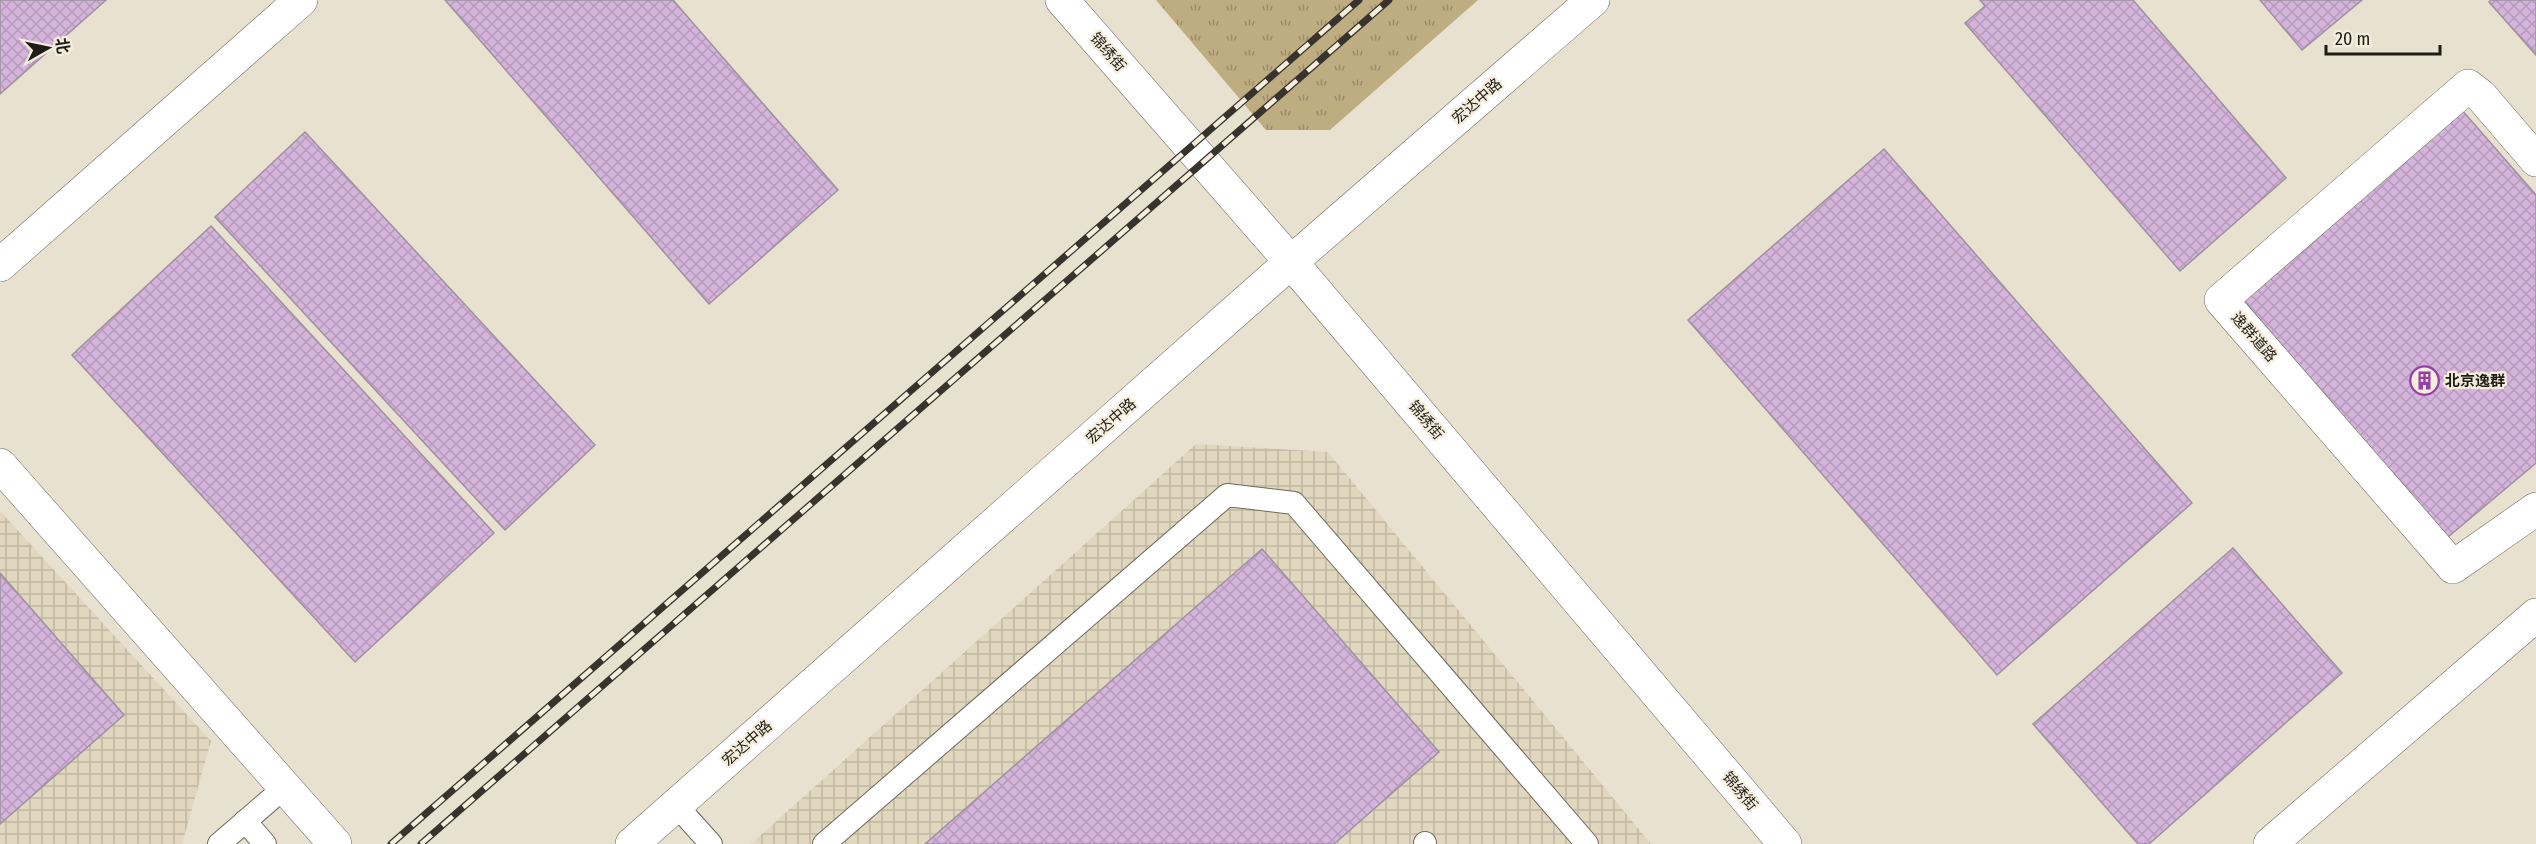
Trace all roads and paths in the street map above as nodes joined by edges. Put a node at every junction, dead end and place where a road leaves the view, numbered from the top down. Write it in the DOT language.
graph roads {
  1 [pos="301,0"];
  2 [pos="1062,0"];
  3 [pos="1593,0"];
  4 [pos="2536,160"];
  5 [pos="1291,262"];
  6 [pos="0,265"];
  7 [pos="0,465"];
  8 [pos="2536,509"];
  9 [pos="2536,615"];
  10 [pos="285,787"];
  11 [pos="676,805"];
  12 [pos="245,821"];
  13 [pos="219,844"];
  14 [pos="266,844"];
  15 [pos="335,844"];
  16 [pos="632,844"];
  17 [pos="711,844"];
  18 [pos="824,844"];
  19 [pos="1587,844"];
  20 [pos="1785,844"];
  21 [pos="2270,844"];
  1 -- 6 [label="street"];
  2 -- 5 [label="street, 锦绣街"];
  3 -- 5 [label="street, 宏达中路"];
  4 -- 8 [label="street, 逸群道路"];
  5 -- 11 [label="street, 宏达中路"];
  5 -- 20 [label="street, 锦绣街"];
  7 -- 10 [label="street"];
  9 -- 21 [label="street"];
  10 -- 12 [label="lane"];
  10 -- 15 [label="street"];
  11 -- 16 [label="street, 宏达中路"];
  11 -- 17 [label="lane"];
  12 -- 13 [label="lane"];
  12 -- 14 [label="lane"];
  18 -- 19 [label="lane"];
}
